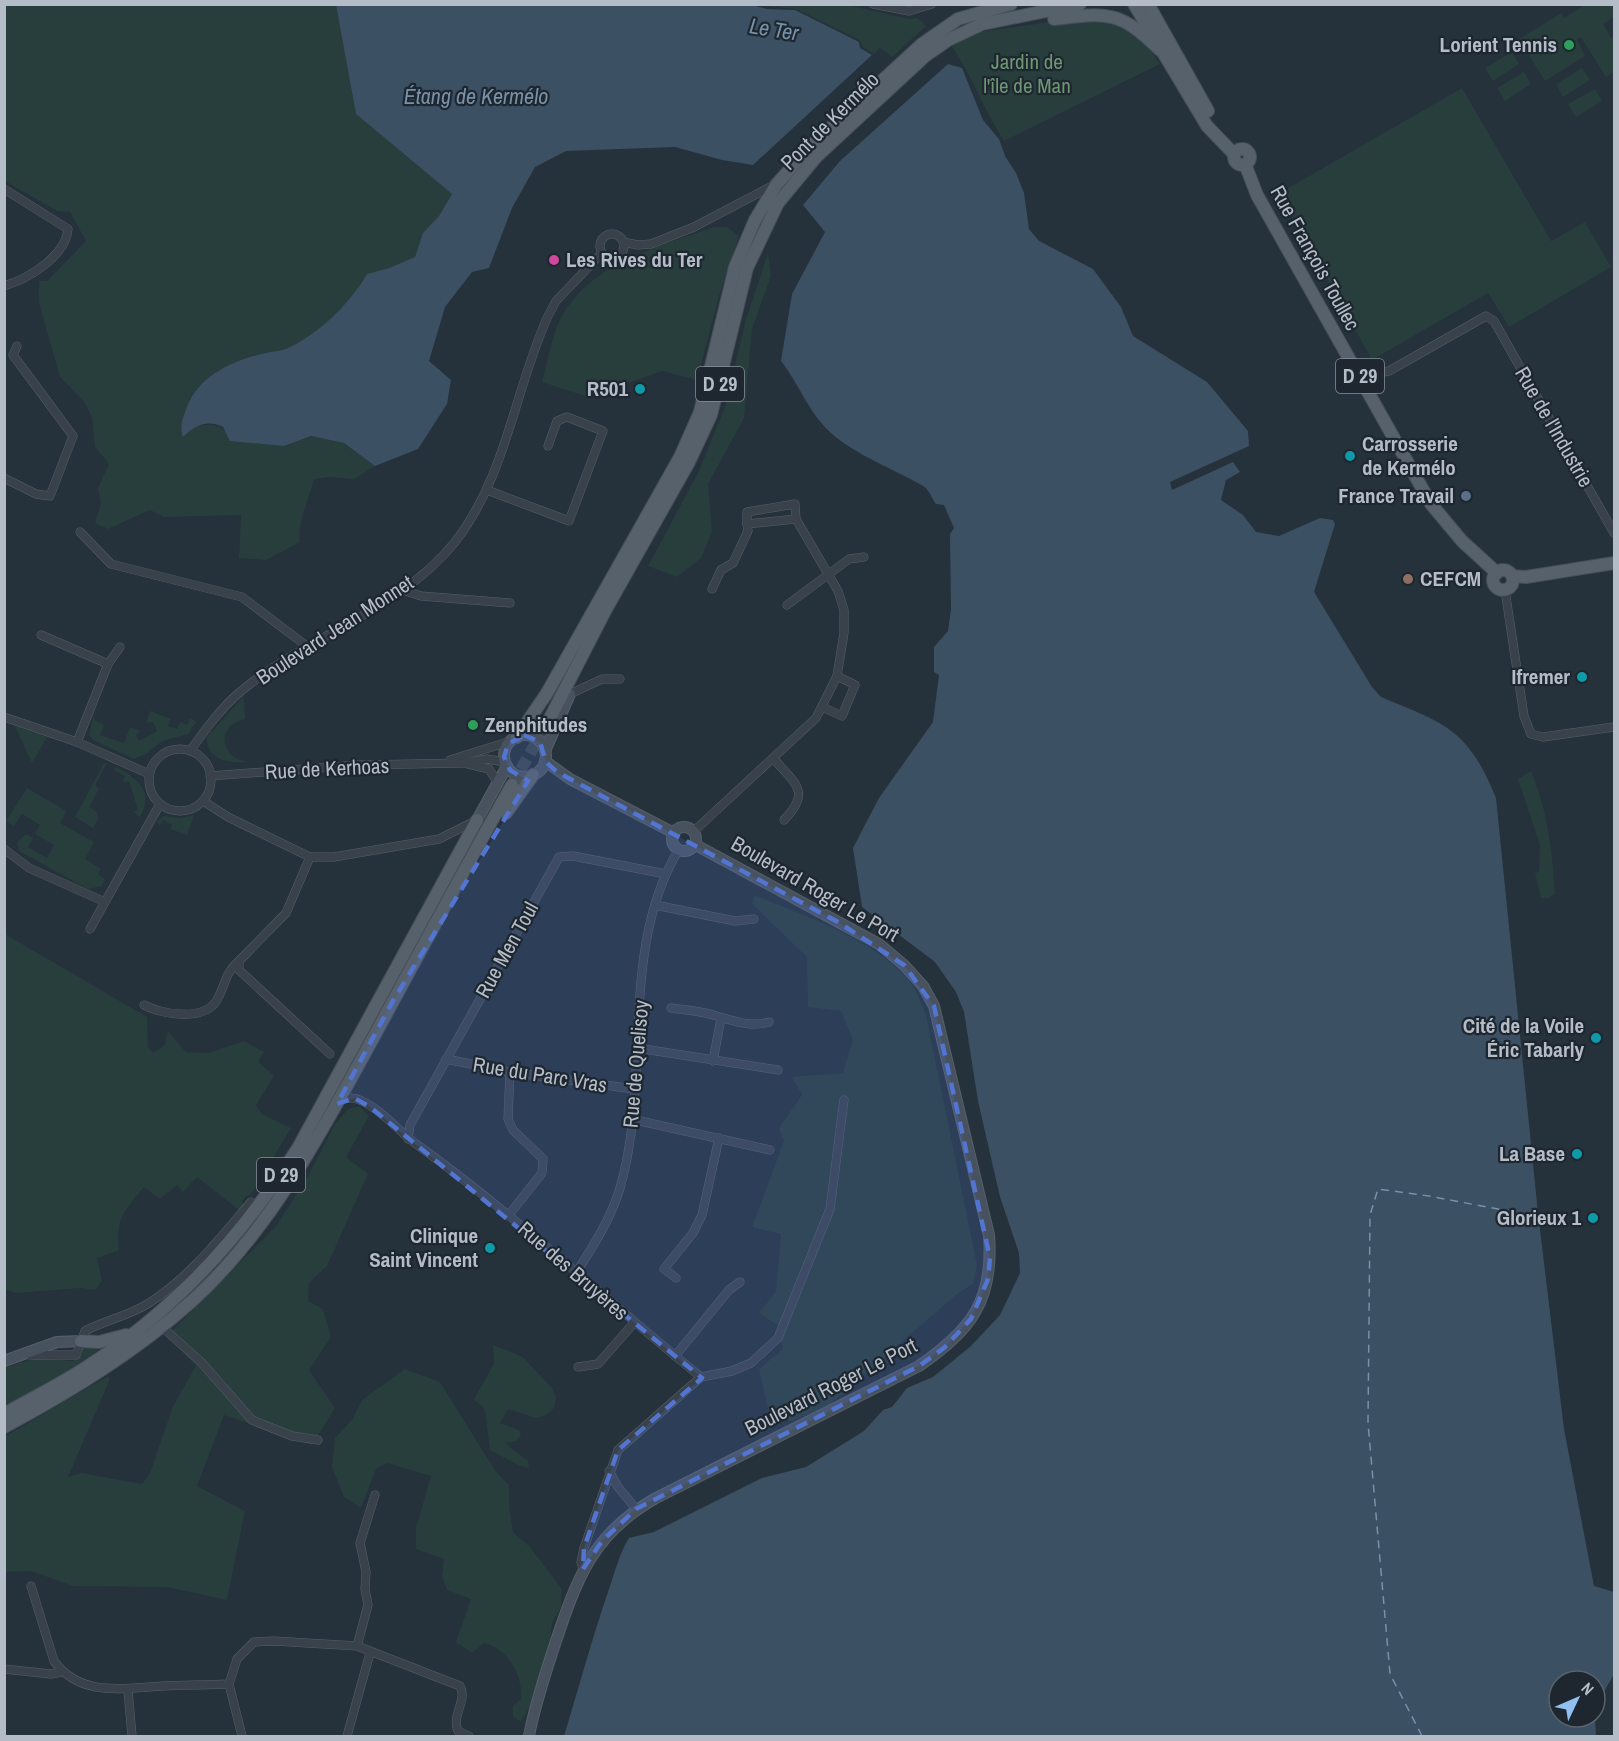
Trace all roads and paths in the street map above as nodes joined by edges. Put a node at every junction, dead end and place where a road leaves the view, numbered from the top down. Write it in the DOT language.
graph roads {
  1 [pos="873,4"];
  2 [pos="932,4"];
  3 [pos="1011,4"];
  4 [pos="1080,4"];
  5 [pos="1134,4"];
  6 [pos="1148,4"];
  7 [pos="982,24"];
  8 [pos="1160,50"];
  9 [pos="898,74"];
  10 [pos="1236,152"];
  11 [pos="4,189"];
  12 [pos="780,189"];
  13 [pos="623,242"];
  14 [pos="602,253"];
  15 [pos="4,286"];
  16 [pos="17,346"];
  17 [pos="1360,376"];
  18 [pos="548,446"];
  19 [pos="4,478"];
  20 [pos="487,490"];
  21 [pos="796,519"];
  22 [pos="747,524"];
  23 [pos="80,532"];
  24 [pos="1614,533"];
  25 [pos="864,557"];
  26 [pos="1614,563"];
  27 [pos="626,565"];
  28 [pos="1497,573"];
  29 [pos="829,574"];
  30 [pos="1512,576"];
  31 [pos="712,589"];
  32 [pos="403,590"];
  33 [pos="1505,590"];
  34 [pos="510,603"];
  35 [pos="787,605"];
  36 [pos="41,635"];
  37 [pos="120,646"];
  38 [pos="308,647"];
  39 [pos="108,664"];
  40 [pos="837,676"];
  41 [pos="620,679"];
  42 [pos="570,694"];
  43 [pos="822,707"];
  44 [pos="4,717"];
  45 [pos="545,720"];
  46 [pos="1614,727"];
  47 [pos="514,739"];
  48 [pos="77,742"];
  49 [pos="190,751"];
  50 [pos="545,756"];
  51 [pos="773,758"];
  52 [pos="443,762"];
  53 [pos="464,763"];
  54 [pos="506,764"];
  55 [pos="149,774"];
  56 [pos="533,775"];
  57 [pos="210,776"];
  58 [pos="506,784"];
  59 [pos="203,801"];
  60 [pos="160,804"];
  61 [pos="477,820"];
  62 [pos="784,820"];
  63 [pos="693,832"];
  64 [pos="674,833"];
  65 [pos="694,844"];
  66 [pos="4,849"];
  67 [pos="679,849"];
  68 [pos="310,857"];
  69 [pos="666,874"];
  70 [pos="105,902"];
  71 [pos="655,905"];
  72 [pos="754,919"];
  73 [pos="90,929"];
  74 [pos="239,961"];
  75 [pos="390,995"];
  76 [pos="144,1005"];
  77 [pos="671,1008"];
  78 [pos="721,1018"];
  79 [pos="769,1022"];
  80 [pos="637,1048"];
  81 [pos="330,1054"];
  82 [pos="446,1059"];
  83 [pos="713,1060"];
  84 [pos="778,1070"];
  85 [pos="510,1072"];
  86 [pos="634,1089"];
  87 [pos="844,1100"];
  88 [pos="337,1104"];
  89 [pos="631,1119"];
  90 [pos="719,1138"];
  91 [pos="408,1139"];
  92 [pos="770,1150"];
  93 [pos="251,1202"];
  94 [pos="508,1216"];
  95 [pos="576,1273"];
  96 [pos="676,1278"];
  97 [pos="740,1282"];
  98 [pos="633,1324"];
  99 [pos="161,1326"];
  100 [pos="139,1330"];
  101 [pos="81,1341"];
  102 [pos="675,1356"];
  103 [pos="4,1361"];
  104 [pos="578,1367"];
  105 [pos="701,1377"];
  106 [pos="4,1414"];
  107 [pos="4,1426"];
  108 [pos="318,1440"];
  109 [pos="609,1471"];
  110 [pos="375,1495"];
  111 [pos="636,1509"];
  112 [pos="583,1569"];
  113 [pos="31,1586"];
  114 [pos="357,1646"];
  115 [pos="370,1653"];
  116 [pos="4,1669"];
  117 [pos="62,1672"];
  118 [pos="229,1684"];
  119 [pos="128,1690"];
  120 [pos="132,1737"];
  121 [pos="242,1737"];
  122 [pos="347,1737"];
  123 [pos="469,1737"];
  124 [pos="529,1737"];
  1 -- 2 [label="street"];
  3 -- 9 [label="main road, D 29"];
  4 -- 7 [label="main road, D 29"];
  5 -- 8 [label="main road"];
  6 -- 10 [label="main road"];
  7 -- 8 [label="main road"];
  7 -- 9 [label="main road, D 29"];
  8 -- 10 [label="main road"];
  9 -- 12 [label="main road, Pont de Kermélo / D 29"];
  10 -- 17 [label="main road, Rue François Toullec / D 29"];
  11 -- 15 [label="street"];
  12 -- 13 [label="street"];
  12 -- 27 [label="main road, D 29"];
  13 -- 14 [label="street"];
  13 -- 14 [label="street"];
  14 -- 20 [label="street, Boulevard Jean Monnet"];
  16 -- 19 [label="street"];
  17 -- 24 [label="street, Rue de l'Industrie"];
  17 -- 28 [label="main road, Rue François Toullec / D 29"];
  18 -- 20 [label="street"];
  20 -- 32 [label="street, Boulevard Jean Monnet"];
  21 -- 22 [label="street"];
  21 -- 22 [label="street"];
  21 -- 29 [label="street"];
  22 -- 31 [label="street"];
  23 -- 38 [label="street"];
  25 -- 29 [label="street"];
  26 -- 30 [label="main road"];
  27 -- 42 [label="main road"];
  27 -- 45 [label="main road, D 29"];
  27 -- 47 [label="main road"];
  28 -- 30 [label="main road"];
  28 -- 33 [label="main road"];
  29 -- 35 [label="street"];
  29 -- 40 [label="street"];
  30 -- 33 [label="main road"];
  32 -- 34 [label="street"];
  32 -- 38 [label="street, Boulevard Jean Monnet"];
  33 -- 46 [label="street"];
  36 -- 39 [label="street"];
  37 -- 39 [label="street"];
  38 -- 49 [label="street, Boulevard Jean Monnet"];
  39 -- 48 [label="street"];
  40 -- 43 [label="street"];
  40 -- 43 [label="street"];
  41 -- 42 [label="street"];
  42 -- 50 [label="street"];
  43 -- 51 [label="street"];
  44 -- 48 [label="street"];
  47 -- 50 [label="street"];
  47 -- 52 [label="street, Rue de Kerhoas"];
  47 -- 54 [label="street"];
  48 -- 55 [label="street"];
  49 -- 55 [label="street"];
  49 -- 57 [label="street"];
  50 -- 56 [label="street"];
  50 -- 64 [label="street"];
  51 -- 62 [label="street"];
  51 -- 63 [label="street"];
  52 -- 53 [label="street, Rue de Kerhoas"];
  52 -- 57 [label="street, Rue de Kerhoas"];
  53 -- 54 [label="street, Rue de Kerhoas"];
  53 -- 58 [label="street"];
  54 -- 56 [label="street"];
  54 -- 58 [label="street"];
  55 -- 60 [label="street"];
  56 -- 75 [label="main road"];
  57 -- 59 [label="street"];
  58 -- 61 [label="street"];
  58 -- 75 [label="main road, D 29"];
  59 -- 60 [label="street"];
  59 -- 68 [label="street"];
  60 -- 70 [label="street"];
  61 -- 68 [label="street"];
  61 -- 75 [label="main road"];
  63 -- 64 [label="street"];
  63 -- 65 [label="street"];
  64 -- 67 [label="street"];
  65 -- 67 [label="street"];
  65 -- 111 [label="street, Boulevard Roger Le Port"];
  66 -- 70 [label="street"];
  67 -- 69 [label="street, Rue de Quelisoy"];
  68 -- 74 [label="street"];
  69 -- 71 [label="street, Rue de Quelisoy"];
  69 -- 82 [label="street, Rue Men Toul"];
  70 -- 73 [label="street"];
  71 -- 72 [label="street"];
  71 -- 80 [label="street, Rue de Quelisoy"];
  74 -- 76 [label="street"];
  74 -- 81 [label="street"];
  75 -- 88 [label="main road, D 29"];
  75 -- 100 [label="main road, D 29"];
  77 -- 78 [label="street"];
  78 -- 79 [label="street"];
  78 -- 83 [label="street"];
  80 -- 83 [label="street"];
  80 -- 86 [label="street, Rue de Quelisoy"];
  82 -- 85 [label="street, Rue du Parc Vras"];
  82 -- 91 [label="street, Rue Men Toul"];
  83 -- 84 [label="street"];
  85 -- 86 [label="street, Rue du Parc Vras"];
  85 -- 94 [label="street"];
  86 -- 89 [label="street, Rue de Quelisoy"];
  87 -- 105 [label="street"];
  88 -- 91 [label="street, Rue des Bruyères"];
  88 -- 99 [label="main road, D 29"];
  89 -- 90 [label="street"];
  89 -- 95 [label="street, Rue de Quelisoy"];
  90 -- 92 [label="street"];
  90 -- 96 [label="street"];
  91 -- 94 [label="street, Rue des Bruyères"];
  93 -- 101 [label="street"];
  94 -- 95 [label="street, Rue des Bruyères"];
  95 -- 98 [label="street, Rue des Bruyères"];
  97 -- 102 [label="street"];
  98 -- 102 [label="street, Rue des Bruyères"];
  98 -- 104 [label="street"];
  99 -- 107 [label="main road, D 29"];
  99 -- 108 [label="street"];
  100 -- 101 [label="main road"];
  100 -- 106 [label="main road, D 29"];
  101 -- 103 [label="street"];
  102 -- 105 [label="street, Rue des Bruyères"];
  105 -- 109 [label="street"];
  109 -- 111 [label="street"];
  109 -- 112 [label="street"];
  110 -- 114 [label="street"];
  111 -- 112 [label="street, Boulevard Roger Le Port"];
  112 -- 124 [label="street, Boulevard Roger Le Port"];
  113 -- 117 [label="street"];
  114 -- 115 [label="street"];
  114 -- 118 [label="street"];
  115 -- 122 [label="street"];
  115 -- 123 [label="street"];
  116 -- 117 [label="street"];
  117 -- 119 [label="street"];
  118 -- 119 [label="street"];
  118 -- 121 [label="street"];
  119 -- 120 [label="street"];
}
